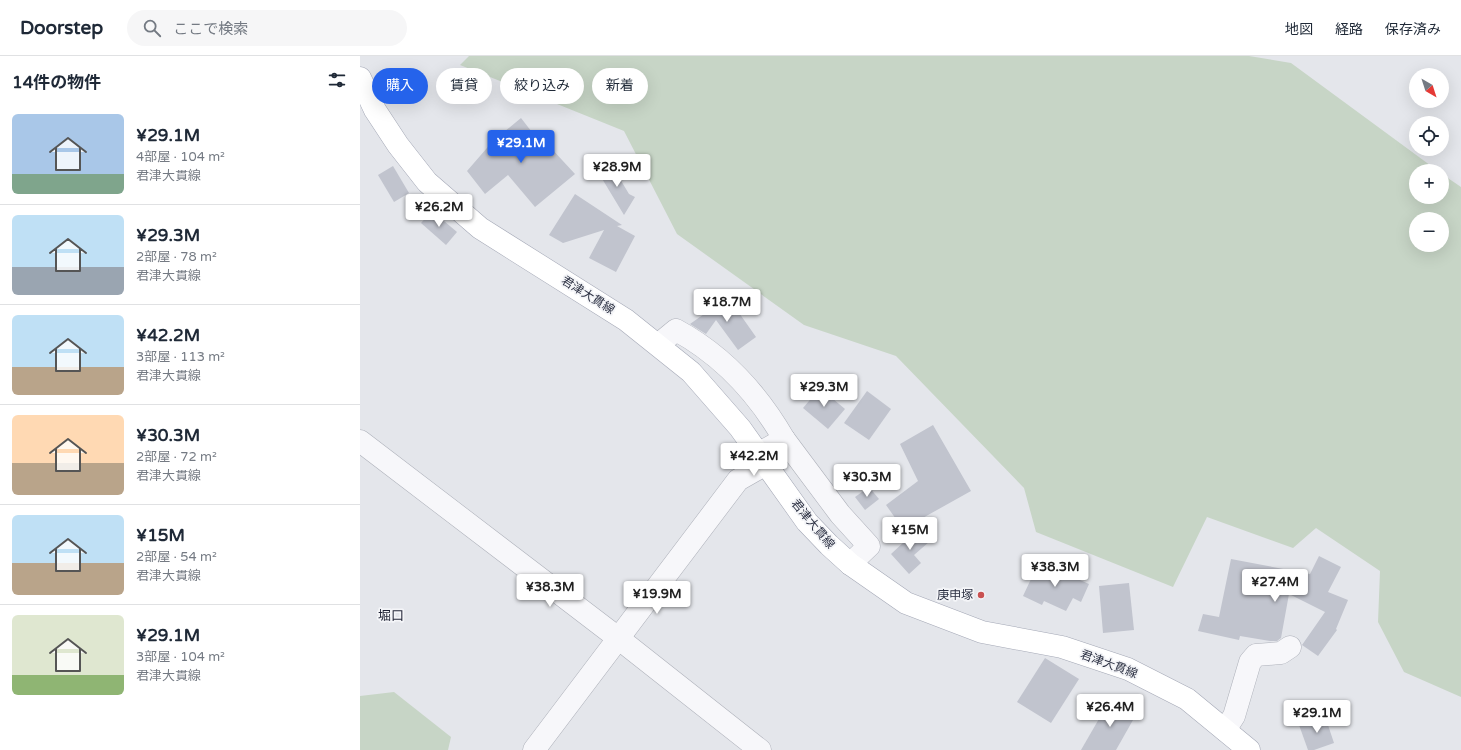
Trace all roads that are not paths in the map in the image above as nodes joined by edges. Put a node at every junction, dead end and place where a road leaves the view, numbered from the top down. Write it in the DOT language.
graph roads {
  1 [pos="360,78"];
  2 [pos="659,344"];
  3 [pos="784,439"];
  4 [pos="360,441"];
  5 [pos="762,459"];
  6 [pos="850,564"];
  7 [pos="618,638"];
  8 [pos="1290,647"];
  9 [pos="1225,730"];
  10 [pos="534,750"];
  11 [pos="760,750"];
  12 [pos="1249,750"];
  1 -- 2 [label="main road, 君津大貫線"];
  2 -- 3 [label="street"];
  2 -- 5 [label="main road, 君津大貫線"];
  3 -- 5 [label="street"];
  3 -- 6 [label="street"];
  4 -- 7 [label="street"];
  5 -- 6 [label="main road, 君津大貫線"];
  5 -- 7 [label="street"];
  6 -- 9 [label="main road, 君津大貫線"];
  7 -- 10 [label="street"];
  7 -- 11 [label="street"];
  8 -- 9 [label="street"];
  9 -- 12 [label="main road, 君津大貫線"];
}
